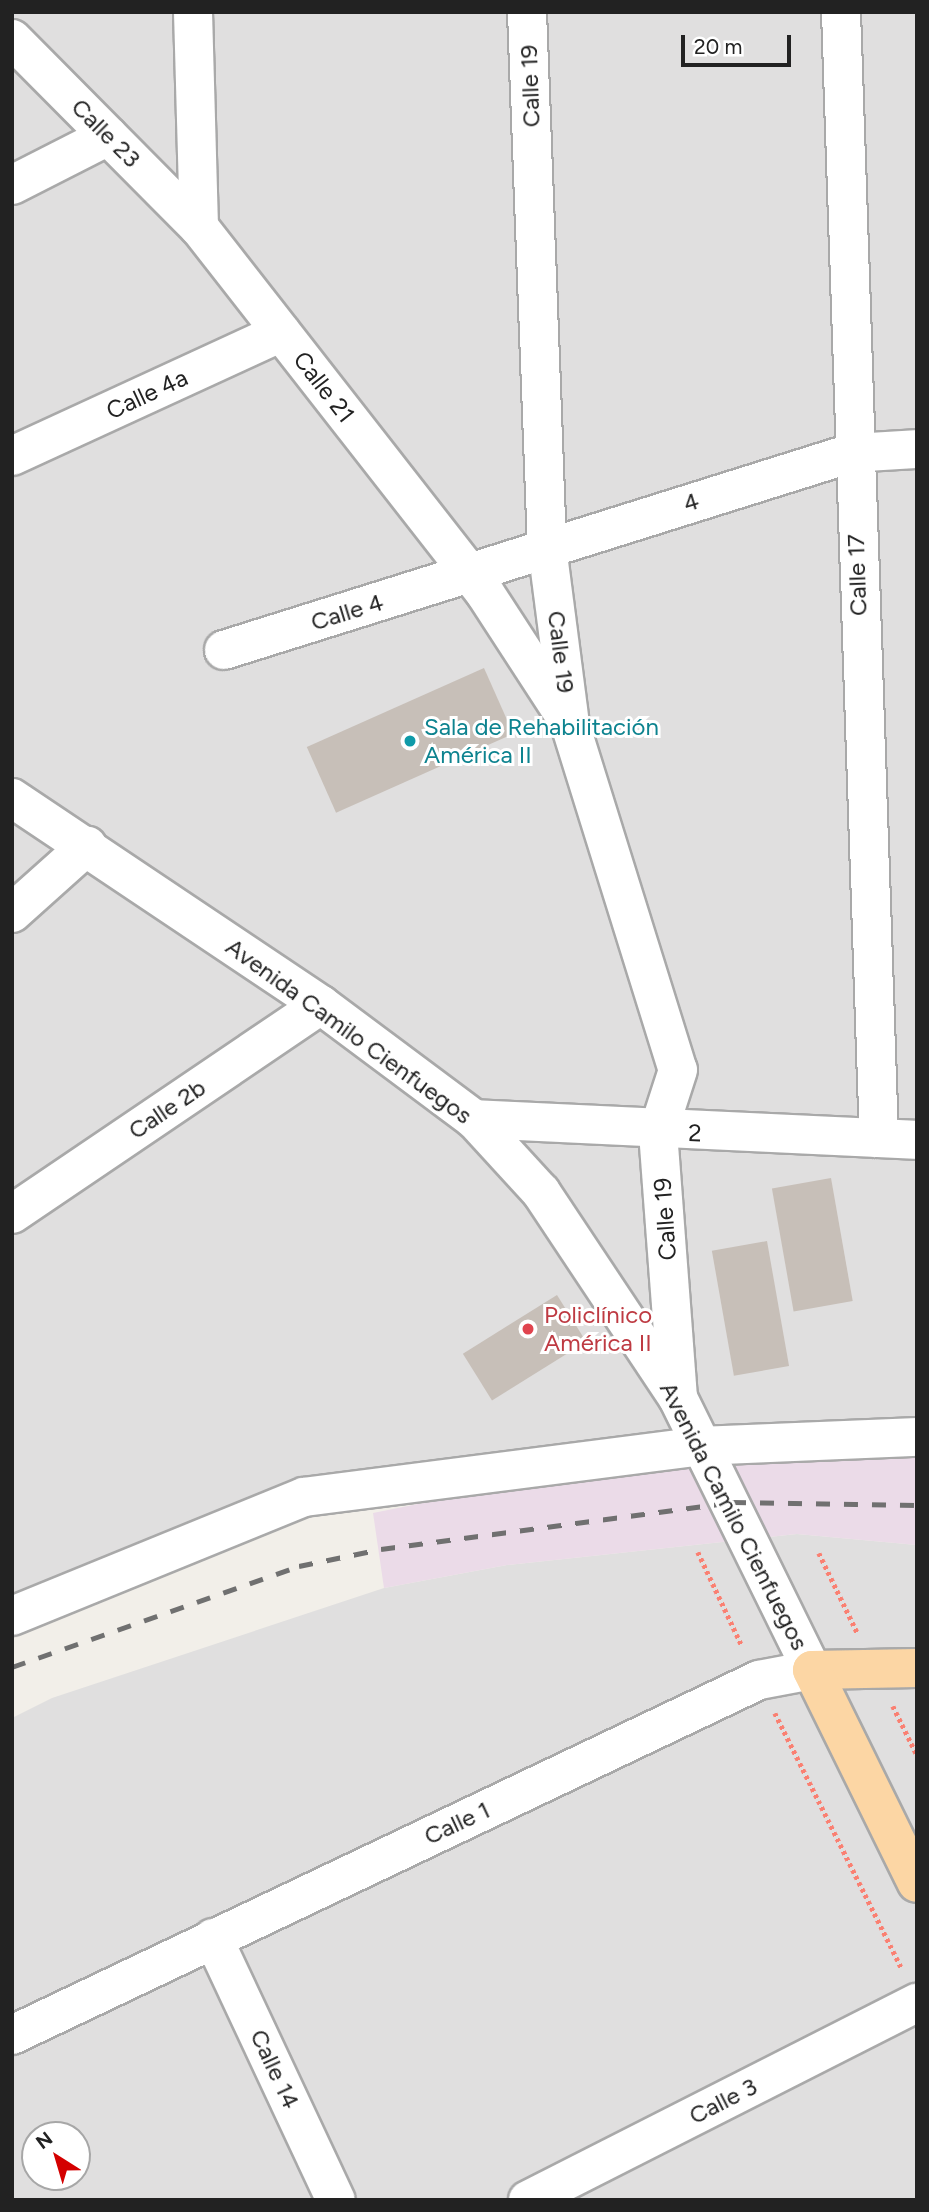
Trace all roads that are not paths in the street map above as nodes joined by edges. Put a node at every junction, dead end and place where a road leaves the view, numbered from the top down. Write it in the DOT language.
graph roads {
  1 [pos="193,12"];
  2 [pos="527,12"];
  3 [pos="841,12"];
  4 [pos="12,39"];
  5 [pos="108,136"];
  6 [pos="12,185"];
  7 [pos="199,227"];
  8 [pos="281,332"];
  9 [pos="917,449"];
  10 [pos="852,453"];
  11 [pos="12,456"];
  12 [pos="547,547"];
  13 [pos="470,573"];
  14 [pos="224,650"];
  15 [pos="570,724"];
  16 [pos="12,798"];
  17 [pos="87,846"];
  18 [pos="12,913"];
  19 [pos="321,1005"];
  20 [pos="474,1119"];
  21 [pos="658,1132"];
  22 [pos="878,1138"];
  23 [pos="917,1140"];
  24 [pos="12,1214"];
  25 [pos="678,1398"];
  26 [pos="917,1437"];
  27 [pos="700,1446"];
  28 [pos="12,1616"];
  29 [pos="917,1668"];
  30 [pos="812,1670"];
  31 [pos="917,1882"];
  32 [pos="213,1938"];
  33 [pos="911,1988"];
  34 [pos="12,2035"];
  35 [pos="336,2200"];
  36 [pos="528,2200"];
  1 -- 7 [label="street"];
  2 -- 12 [label="street, Calle 19"];
  3 -- 10 [label="street, Calle 17"];
  4 -- 5 [label="street, Calle 23"];
  5 -- 6 [label="street"];
  5 -- 7 [label="street, Calle 23"];
  7 -- 8 [label="street, Calle 21"];
  8 -- 11 [label="street, Calle 4a"];
  8 -- 13 [label="street, Calle 21"];
  9 -- 10 [label="street, 4"];
  10 -- 12 [label="street, 4"];
  10 -- 22 [label="street, Calle 17"];
  12 -- 13 [label="street, 4"];
  12 -- 15 [label="street, Calle 19"];
  13 -- 14 [label="street, Calle 4"];
  13 -- 15 [label="street, Calle 21"];
  15 -- 21 [label="street, Calle 19"];
  16 -- 17 [label="street, Avenida Camilo Cienfuegos"];
  17 -- 18 [label="street"];
  17 -- 19 [label="street, Avenida Camilo Cienfuegos"];
  19 -- 20 [label="street, Avenida Camilo Cienfuegos"];
  19 -- 24 [label="street, Calle 2b"];
  20 -- 21 [label="street, 2"];
  20 -- 25 [label="street, Avenida Camilo Cienfuegos"];
  21 -- 22 [label="street, 2"];
  21 -- 25 [label="street, Calle 19"];
  22 -- 23 [label="street, 2"];
  25 -- 27 [label="street, Avenida Camilo Cienfuegos"];
  26 -- 27 [label="street"];
  27 -- 28 [label="street"];
  27 -- 30 [label="street, Avenida Camilo Cienfuegos"];
  29 -- 30 [label="main road, Calle 1"];
  30 -- 31 [label="main road, Avenida Camilo Cienfuegos"];
  30 -- 32 [label="street, Calle 1"];
  32 -- 34 [label="street, Calle 1"];
  32 -- 35 [label="street, Calle 14"];
  33 -- 36 [label="street, Calle 3"];
}
